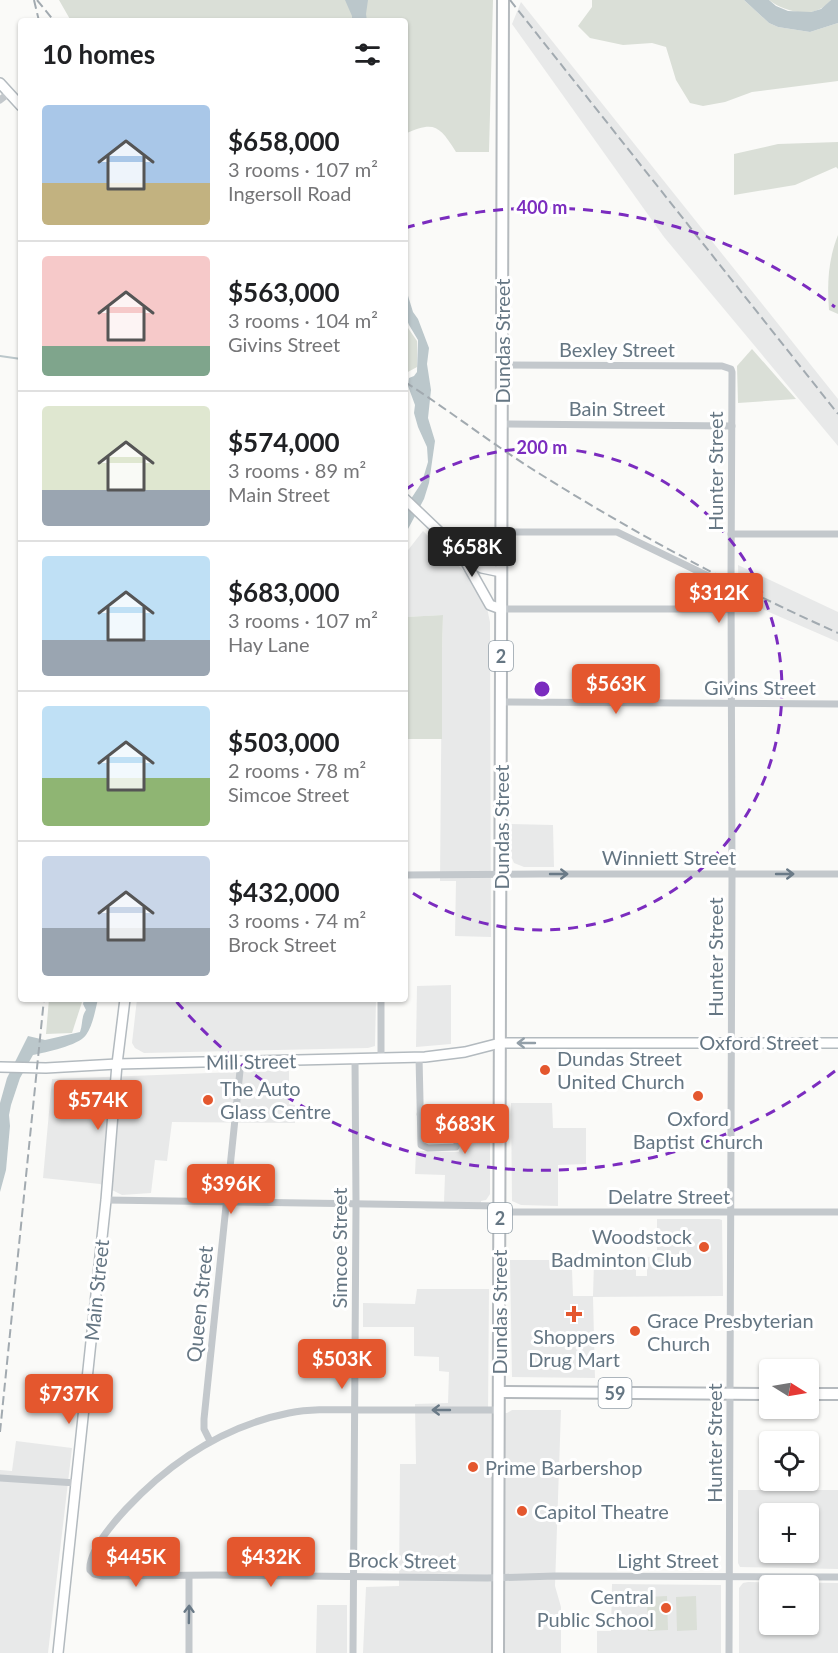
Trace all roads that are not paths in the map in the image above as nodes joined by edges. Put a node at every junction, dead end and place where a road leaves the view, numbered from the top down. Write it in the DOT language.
graph roads {
  1 [pos="503,0"];
  2 [pos="0,83"];
  3 [pos="9,93"];
  4 [pos="0,100"];
  5 [pos="18,103"];
  6 [pos="502,365"];
  7 [pos="731,369"];
  8 [pos="502,424"];
  9 [pos="732,426"];
  10 [pos="408,502"];
  11 [pos="501,532"];
  12 [pos="731,534"];
  13 [pos="838,534"];
  14 [pos="460,553"];
  15 [pos="501,572"];
  16 [pos="731,587"];
  17 [pos="501,609"];
  18 [pos="731,609"];
  19 [pos="501,702"];
  20 [pos="732,704"];
  21 [pos="838,704"];
  22 [pos="501,874"];
  23 [pos="732,874"];
  24 [pos="838,874"];
  25 [pos="408,875"];
  26 [pos="124,1002"];
  27 [pos="381,1002"];
  28 [pos="731,1042"];
  29 [pos="838,1042"];
  30 [pos="501,1043"];
  31 [pos="419,1057"];
  32 [pos="381,1058"];
  33 [pos="355,1059"];
  34 [pos="241,1061"];
  35 [pos="117,1064"];
  36 [pos="5,1067"];
  37 [pos="420,1114"];
  38 [pos="106,1200"];
  39 [pos="226,1203"];
  40 [pos="356,1205"];
  41 [pos="500,1209"];
  42 [pos="731,1212"];
  43 [pos="838,1212"];
  44 [pos="500,1392"];
  45 [pos="731,1394"];
  46 [pos="759,1394"];
  47 [pos="819,1394"];
  48 [pos="838,1394"];
  49 [pos="355,1410"];
  50 [pos="500,1410"];
  51 [pos="210,1441"];
  52 [pos="0,1478"];
  53 [pos="76,1484"];
  54 [pos="189,1576"];
  55 [pos="353,1576"];
  56 [pos="729,1576"];
  57 [pos="498,1577"];
  58 [pos="838,1577"];
  59 [pos="58,1653"];
  60 [pos="189,1653"];
  61 [pos="353,1653"];
  62 [pos="498,1653"];
  63 [pos="729,1653"];
  1 -- 6 [label="main road, Dundas Street / 2"];
  2 -- 3 [label="main road"];
  3 -- 4 [label="street"];
  3 -- 5 [label="main road"];
  6 -- 7 [label="street, Bexley Street"];
  6 -- 8 [label="main road, Dundas Street / 2"];
  7 -- 9 [label="street, Hunter Street"];
  8 -- 9 [label="street, Bain Street"];
  8 -- 11 [label="main road, Dundas Street / 2"];
  9 -- 12 [label="street, Hunter Street"];
  10 -- 14 [label="main road"];
  11 -- 14 [label="main road"];
  11 -- 15 [label="main road, Dundas Street / 2"];
  11 -- 16 [label="street"];
  12 -- 13 [label="street"];
  12 -- 16 [label="street, Hunter Street"];
  14 -- 15 [label="main road"];
  14 -- 17 [label="main road"];
  15 -- 17 [label="main road, Dundas Street / 2"];
  16 -- 18 [label="street, Hunter Street"];
  17 -- 18 [label="street"];
  17 -- 19 [label="main road, Dundas Street / 2"];
  18 -- 20 [label="street, Hunter Street"];
  19 -- 20 [label="street, Givins Street"];
  19 -- 22 [label="main road, Dundas Street / 2"];
  20 -- 21 [label="street, Givins Street"];
  20 -- 23 [label="street, Hunter Street"];
  22 -- 23 [label="street, Winniett Street, one-way"];
  22 -- 25 [label="street, Winniett Street"];
  22 -- 30 [label="main road, Dundas Street / 2"];
  23 -- 24 [label="street, Winniett Street, one-way"];
  23 -- 28 [label="street, Hunter Street"];
  26 -- 35 [label="main road, Main Street"];
  27 -- 32 [label="street"];
  28 -- 29 [label="main road, Oxford Street"];
  28 -- 30 [label="main road, Oxford Street, one-way"];
  28 -- 42 [label="street, Hunter Street"];
  30 -- 31 [label="main road, Mill Street"];
  30 -- 41 [label="main road, Dundas Street / 2"];
  31 -- 32 [label="main road, Mill Street"];
  31 -- 37 [label="street"];
  32 -- 33 [label="main road, Mill Street"];
  33 -- 34 [label="main road, Mill Street"];
  33 -- 40 [label="street, Simcoe Street"];
  34 -- 35 [label="main road, Mill Street"];
  34 -- 39 [label="street, Queen Street"];
  35 -- 36 [label="main road, Mill Street"];
  35 -- 38 [label="main road, Main Street"];
  37 -- 37 [label="street"];
  38 -- 39 [label="street, Delatre Street"];
  38 -- 53 [label="main road, Main Street"];
  39 -- 40 [label="street, Delatre Street"];
  39 -- 51 [label="street, Queen Street"];
  40 -- 41 [label="street, Delatre Street"];
  40 -- 49 [label="street, Simcoe Street"];
  41 -- 42 [label="street, Delatre Street"];
  41 -- 44 [label="main road, Dundas Street / 2"];
  42 -- 43 [label="street, Delatre Street"];
  42 -- 45 [label="street, Hunter Street"];
  44 -- 45 [label="main road, 59"];
  44 -- 50 [label="main road, Dundas Street / 2"];
  45 -- 46 [label="main road, 59"];
  45 -- 56 [label="street, Hunter Street"];
  47 -- 48 [label="main road"];
  50 -- 49 [label="street, one-way"];
  49 -- 51 [label="street"];
  49 -- 55 [label="street, Simcoe Street"];
  50 -- 57 [label="main road, Dundas Street / 2"];
  51 -- 54 [label="street, Brock Street"];
  52 -- 53 [label="street"];
  53 -- 59 [label="main road, Main Street"];
  54 -- 55 [label="street, Brock Street"];
  60 -- 54 [label="street, one-way"];
  55 -- 57 [label="street, Brock Street"];
  55 -- 61 [label="street, Simcoe Street"];
  56 -- 57 [label="street, Light Street"];
  56 -- 58 [label="street, Light Street"];
  56 -- 63 [label="street, Hunter Street"];
  57 -- 62 [label="main road, Dundas Street / 2"];
}
